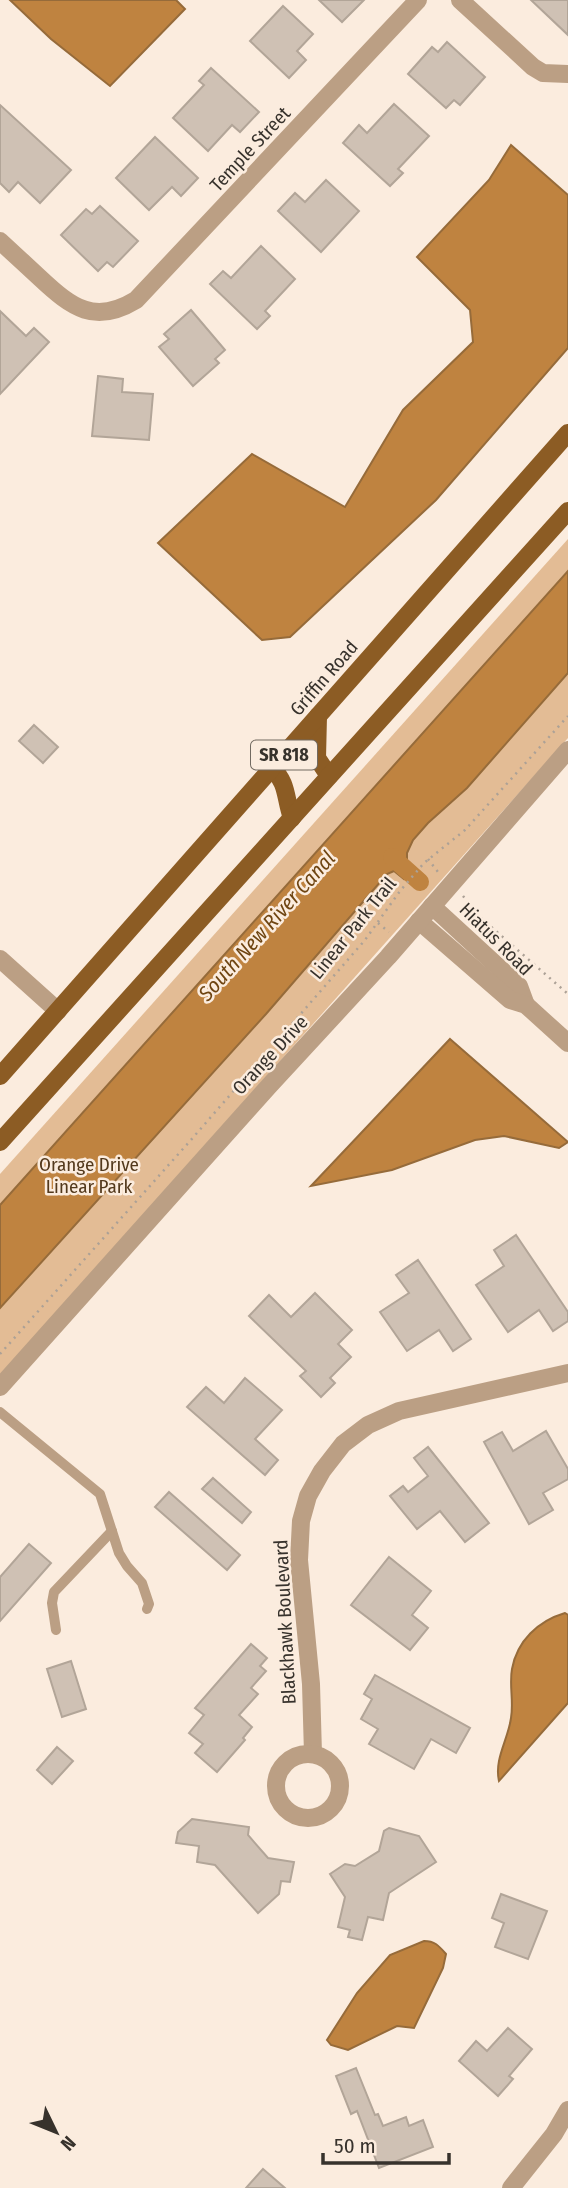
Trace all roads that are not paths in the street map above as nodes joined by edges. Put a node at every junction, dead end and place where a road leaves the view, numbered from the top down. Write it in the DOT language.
graph roads {
  1 [pos="418,0"];
  2 [pos="460,0"];
  3 [pos="564,75"];
  4 [pos="0,241"];
  5 [pos="568,433"];
  6 [pos="568,511"];
  7 [pos="318,716"];
  8 [pos="568,750"];
  9 [pos="272,768"];
  10 [pos="330,776"];
  11 [pos="292,818"];
  12 [pos="432,905"];
  13 [pos="419,921"];
  14 [pos="0,959"];
  15 [pos="526,1005"];
  16 [pos="58,1011"];
  17 [pos="568,1043"];
  18 [pos="0,1076"];
  19 [pos="0,1142"];
  20 [pos="568,1373"];
  21 [pos="0,1387"];
  22 [pos="0,1412"];
  23 [pos="112,1531"];
  24 [pos="147,1609"];
  25 [pos="56,1630"];
  26 [pos="313,1754"];
  27 [pos="568,2110"];
  28 [pos="511,2188"];
  1 -- 4 [label="street, Temple Street"];
  2 -- 3 [label="street"];
  5 -- 7 [label="main road, Griffin Road / SR 818"];
  6 -- 10 [label="main road, SR 818"];
  7 -- 9 [label="main road, Griffin Road / SR 818"];
  7 -- 10 [label="main road"];
  8 -- 12 [label="street, Orange Drive"];
  9 -- 11 [label="main road"];
  9 -- 16 [label="main road, Griffin Road / SR 818"];
  10 -- 11 [label="main road, SR 818"];
  11 -- 19 [label="main road, SR 818"];
  12 -- 13 [label="street, Orange Drive"];
  12 -- 15 [label="street, Hiatus Road"];
  13 -- 15 [label="street, Hiatus Road"];
  13 -- 21 [label="street, Orange Drive"];
  14 -- 16 [label="street"];
  15 -- 17 [label="street, Hiatus Road"];
  16 -- 18 [label="main road, Griffin Road / SR 818"];
  20 -- 26 [label="street, Blackhawk Boulevard"];
  22 -- 23 [label="lane"];
  23 -- 24 [label="lane"];
  23 -- 25 [label="lane"];
  27 -- 28 [label="street"];
}
